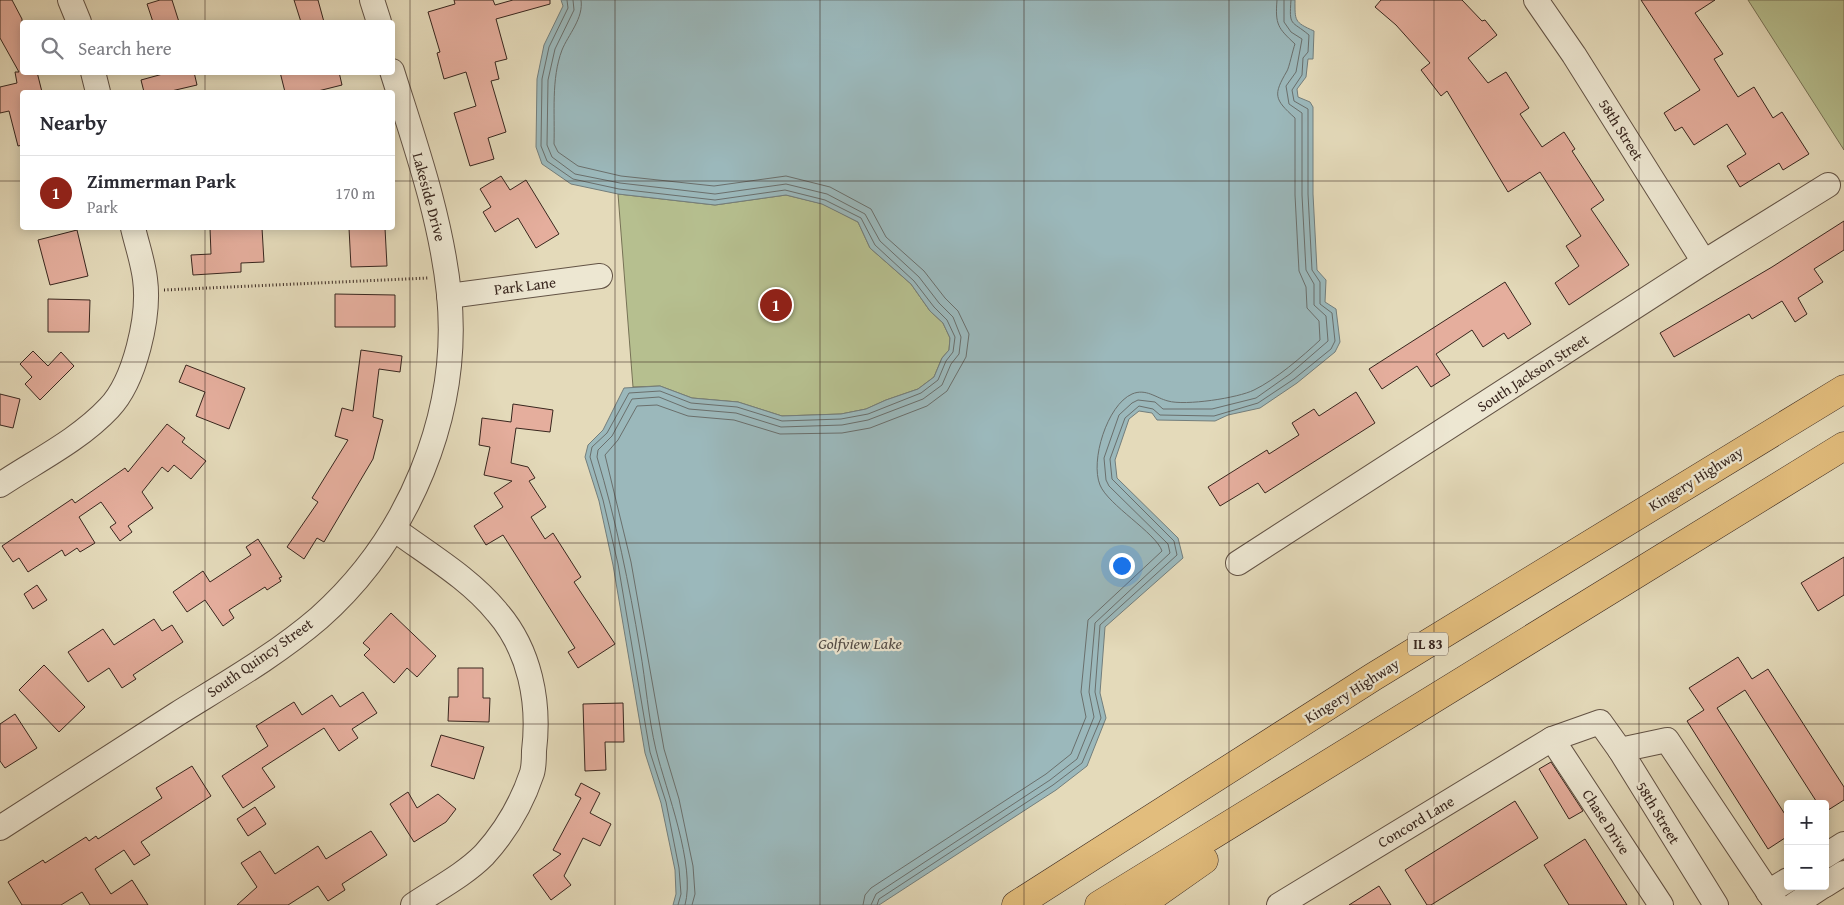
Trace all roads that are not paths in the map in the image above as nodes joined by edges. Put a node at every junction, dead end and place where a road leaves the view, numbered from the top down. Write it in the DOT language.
graph roads {
  1 [pos="70,0"];
  2 [pos="372,0"];
  3 [pos="1536,0"];
  4 [pos="78,20"];
  5 [pos="378,20"];
  6 [pos="94,75"];
  7 [pos="393,75"];
  8 [pos="98,90"];
  9 [pos="1828,185"];
  10 [pos="133,230"];
  11 [pos="1704,262"];
  12 [pos="600,276"];
  13 [pos="448,286"];
  14 [pos="1844,389"];
  15 [pos="1844,446"];
  16 [pos="0,485"];
  17 [pos="394,529"];
  18 [pos="1238,563"];
  19 [pos="1401,718"];
  20 [pos="1600,722"];
  21 [pos="1552,739"];
  22 [pos="1620,750"];
  23 [pos="0,828"];
  24 [pos="1844,844"];
  25 [pos="1829,853"];
  26 [pos="1844,873"];
  27 [pos="1829,883"];
  28 [pos="1818,890"];
  29 [pos="1778,892"];
  30 [pos="413,905"];
  31 [pos="1016,905"];
  32 [pos="1099,905"];
  33 [pos="1140,905"];
  34 [pos="1279,905"];
  35 [pos="1661,905"];
  36 [pos="1716,905"];
  37 [pos="1794,905"];
  1 -- 4 [label="street"];
  2 -- 5 [label="street"];
  3 -- 11 [label="street, 58th Street"];
  6 -- 8 [label="street"];
  7 -- 13 [label="street, Lakeside Drive"];
  9 -- 11 [label="street, South Jackson Street"];
  10 -- 16 [label="street"];
  11 -- 18 [label="street, South Jackson Street"];
  12 -- 13 [label="street, Park Lane"];
  13 -- 17 [label="street, South Quincy Street"];
  14 -- 31 [label="highway, Kingery Highway / IL 83"];
  15 -- 19 [label="highway"];
  17 -- 23 [label="street, South Quincy Street"];
  17 -- 30 [label="street"];
  19 -- 32 [label="highway"];
  19 -- 33 [label="highway"];
  20 -- 21 [label="street, Concord Lane"];
  20 -- 22 [label="street, 58th Street"];
  21 -- 34 [label="street, Concord Lane"];
  21 -- 35 [label="street, Chase Drive"];
  22 -- 29 [label="street"];
  22 -- 36 [label="street, 58th Street"];
  24 -- 25 [label="street"];
  26 -- 27 [label="street"];
  28 -- 37 [label="street"];
}
